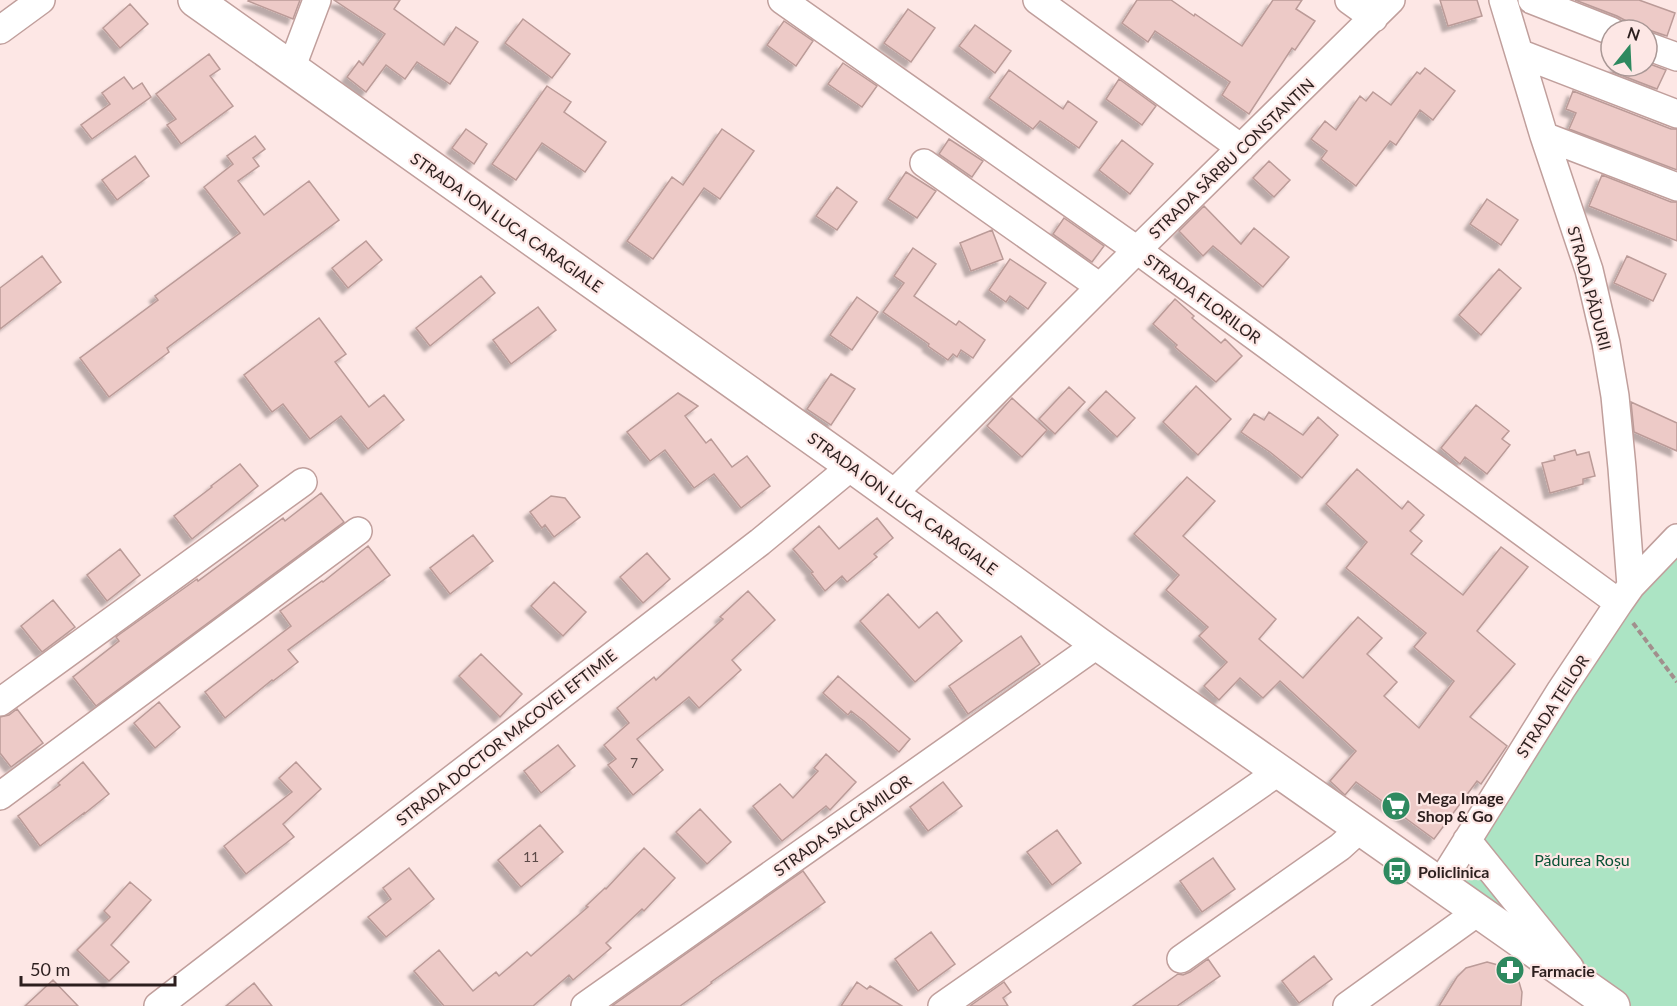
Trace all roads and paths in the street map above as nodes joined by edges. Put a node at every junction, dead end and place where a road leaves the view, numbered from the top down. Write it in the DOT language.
graph roads {
  1 [pos="41,0"];
  2 [pos="195,0"];
  3 [pos="317,0"];
  4 [pos="782,0"];
  5 [pos="1037,0"];
  6 [pos="1349,0"];
  7 [pos="1503,0"];
  8 [pos="1532,0"];
  9 [pos="1383,9"];
  10 [pos="1599,26"];
  11 [pos="0,30"];
  12 [pos="1659,50"];
  13 [pos="1519,54"];
  14 [pos="1677,57"];
  15 [pos="291,69"];
  16 [pos="1677,114"];
  17 [pos="1544,136"];
  18 [pos="1241,148"];
  19 [pos="924,163"];
  20 [pos="1677,187"];
  21 [pos="1137,250"];
  22 [pos="1100,286"];
  23 [pos="852,466"];
  24 [pos="303,482"];
  25 [pos="892,495"];
  26 [pos="358,531"];
  27 [pos="1677,538"];
  28 [pos="1625,594"];
  29 [pos="1098,644"];
  30 [pos="1677,682"];
  31 [pos="0,702"];
  32 [pos="1278,771"];
  33 [pos="0,796"];
  34 [pos="1361,828"];
  35 [pos="1467,840"];
  36 [pos="1440,884"];
  37 [pos="1479,911"];
  38 [pos="1180,959"];
  39 [pos="1583,985"];
  40 [pos="158,1006"];
  41 [pos="585,1006"];
  42 [pos="942,1006"];
  43 [pos="1347,1006"];
  44 [pos="1613,1006"];
  1 -- 11 [label="street"];
  2 -- 15 [label="main road, STRADA ION LUCA CARAGIALE"];
  3 -- 15 [label="street"];
  4 -- 21 [label="street, STRADA FLORILOR"];
  5 -- 18 [label="street"];
  6 -- 9 [label="street"];
  7 -- 13 [label="street, STRADA PĂDURII"];
  8 -- 10 [label="street"];
  9 -- 18 [label="street, STRADA SÂRBU CONSTANTIN"];
  12 -- 14 [label="street"];
  13 -- 16 [label="street"];
  13 -- 17 [label="street, STRADA PĂDURII"];
  15 -- 23 [label="main road, STRADA ION LUCA CARAGIALE"];
  17 -- 20 [label="street"];
  17 -- 28 [label="street, STRADA PĂDURII"];
  18 -- 21 [label="street, STRADA SÂRBU CONSTANTIN"];
  19 -- 22 [label="street"];
  21 -- 22 [label="street, STRADA SÂRBU CONSTANTIN"];
  21 -- 28 [label="street, STRADA FLORILOR"];
  22 -- 25 [label="street, STRADA SÂRBU CONSTANTIN"];
  23 -- 25 [label="main road, STRADA ION LUCA CARAGIALE"];
  23 -- 40 [label="street, STRADA DOCTOR MACOVEI EFTIMIE"];
  24 -- 31 [label="street"];
  25 -- 29 [label="main road, STRADA ION LUCA CARAGIALE"];
  26 -- 33 [label="street"];
  27 -- 28 [label="street, STRADA TEILOR"];
  28 -- 30 [label="path"];
  28 -- 35 [label="street, STRADA TEILOR"];
  29 -- 32 [label="main road, STRADA ION LUCA CARAGIALE"];
  29 -- 41 [label="street, STRADA SALCÂMILOR"];
  32 -- 34 [label="main road, STRADA ION LUCA CARAGIALE"];
  32 -- 42 [label="street"];
  34 -- 36 [label="main road, STRADA ION LUCA CARAGIALE"];
  34 -- 38 [label="street"];
  35 -- 36 [label="street, STRADA TEILOR"];
  35 -- 39 [label="street"];
  36 -- 37 [label="main road, STRADA ION LUCA CARAGIALE"];
  37 -- 39 [label="main road, STRADA ION LUCA CARAGIALE"];
  37 -- 43 [label="street"];
  39 -- 44 [label="main road, STRADA ION LUCA CARAGIALE"];
}
